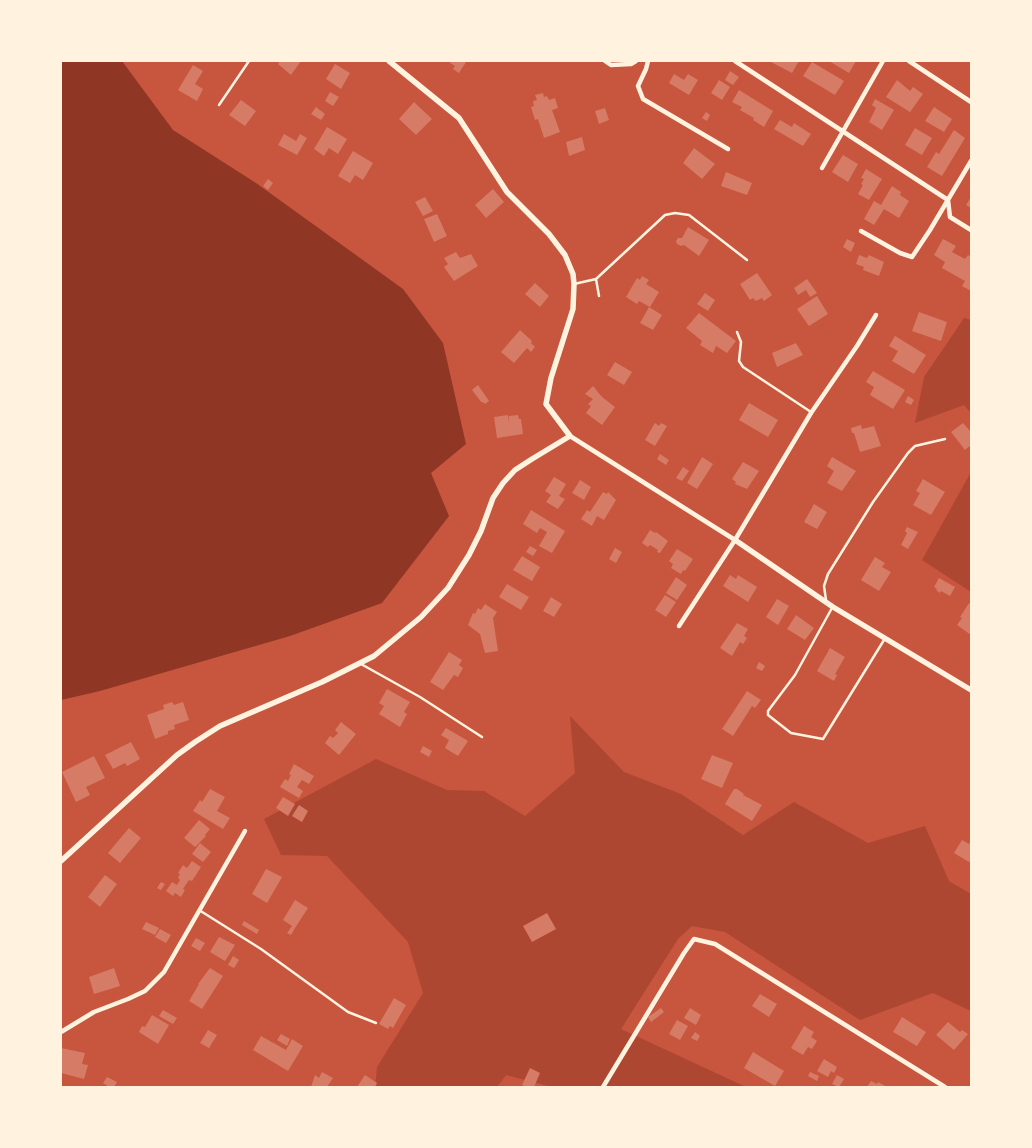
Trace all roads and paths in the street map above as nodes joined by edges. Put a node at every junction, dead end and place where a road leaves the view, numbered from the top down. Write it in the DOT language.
graph roads {
  1 [pos="249,61"];
  2 [pos="389,61"];
  3 [pos="604,61"];
  4 [pos="636,61"];
  5 [pos="648,61"];
  6 [pos="735,61"];
  7 [pos="883,61"];
  8 [pos="909,61"];
  9 [pos="971,102"];
  10 [pos="219,105"];
  11 [pos="842,132"];
  12 [pos="728,149"];
  13 [pos="971,161"];
  14 [pos="822,168"];
  15 [pos="948,200"];
  16 [pos="971,230"];
  17 [pos="861,231"];
  18 [pos="747,260"];
  19 [pos="596,279"];
  20 [pos="574,284"];
  21 [pos="599,296"];
  22 [pos="876,315"];
  23 [pos="737,332"];
  24 [pos="811,413"];
  25 [pos="570,436"];
  26 [pos="945,439"];
  27 [pos="735,540"];
  28 [pos="826,602"];
  29 [pos="833,607"];
  30 [pos="679,626"];
  31 [pos="885,638"];
  32 [pos="360,663"];
  33 [pos="971,690"];
  34 [pos="482,737"];
  35 [pos="245,831"];
  36 [pos="61,861"];
  37 [pos="199,910"];
  38 [pos="376,1023"];
  39 [pos="61,1032"];
  40 [pos="603,1087"];
  41 [pos="945,1087"];
  1 -- 10 [label="lane"];
  2 -- 20 [label="street"];
  3 -- 4 [label="street"];
  5 -- 12 [label="street"];
  6 -- 11 [label="street"];
  7 -- 11 [label="street"];
  8 -- 9 [label="street"];
  11 -- 14 [label="street"];
  11 -- 15 [label="street"];
  13 -- 15 [label="street"];
  15 -- 16 [label="street"];
  15 -- 17 [label="street"];
  18 -- 19 [label="lane"];
  19 -- 20 [label="lane"];
  19 -- 21 [label="lane"];
  20 -- 25 [label="street"];
  22 -- 24 [label="street"];
  23 -- 24 [label="lane"];
  24 -- 27 [label="street"];
  25 -- 27 [label="street"];
  25 -- 32 [label="street"];
  26 -- 28 [label="lane"];
  27 -- 28 [label="street"];
  27 -- 30 [label="street"];
  28 -- 29 [label="street"];
  29 -- 31 [label="street"];
  29 -- 31 [label="lane"];
  31 -- 33 [label="street"];
  32 -- 34 [label="lane"];
  32 -- 36 [label="street"];
  35 -- 37 [label="street"];
  37 -- 38 [label="lane"];
  37 -- 39 [label="street"];
  40 -- 41 [label="street"];
}
